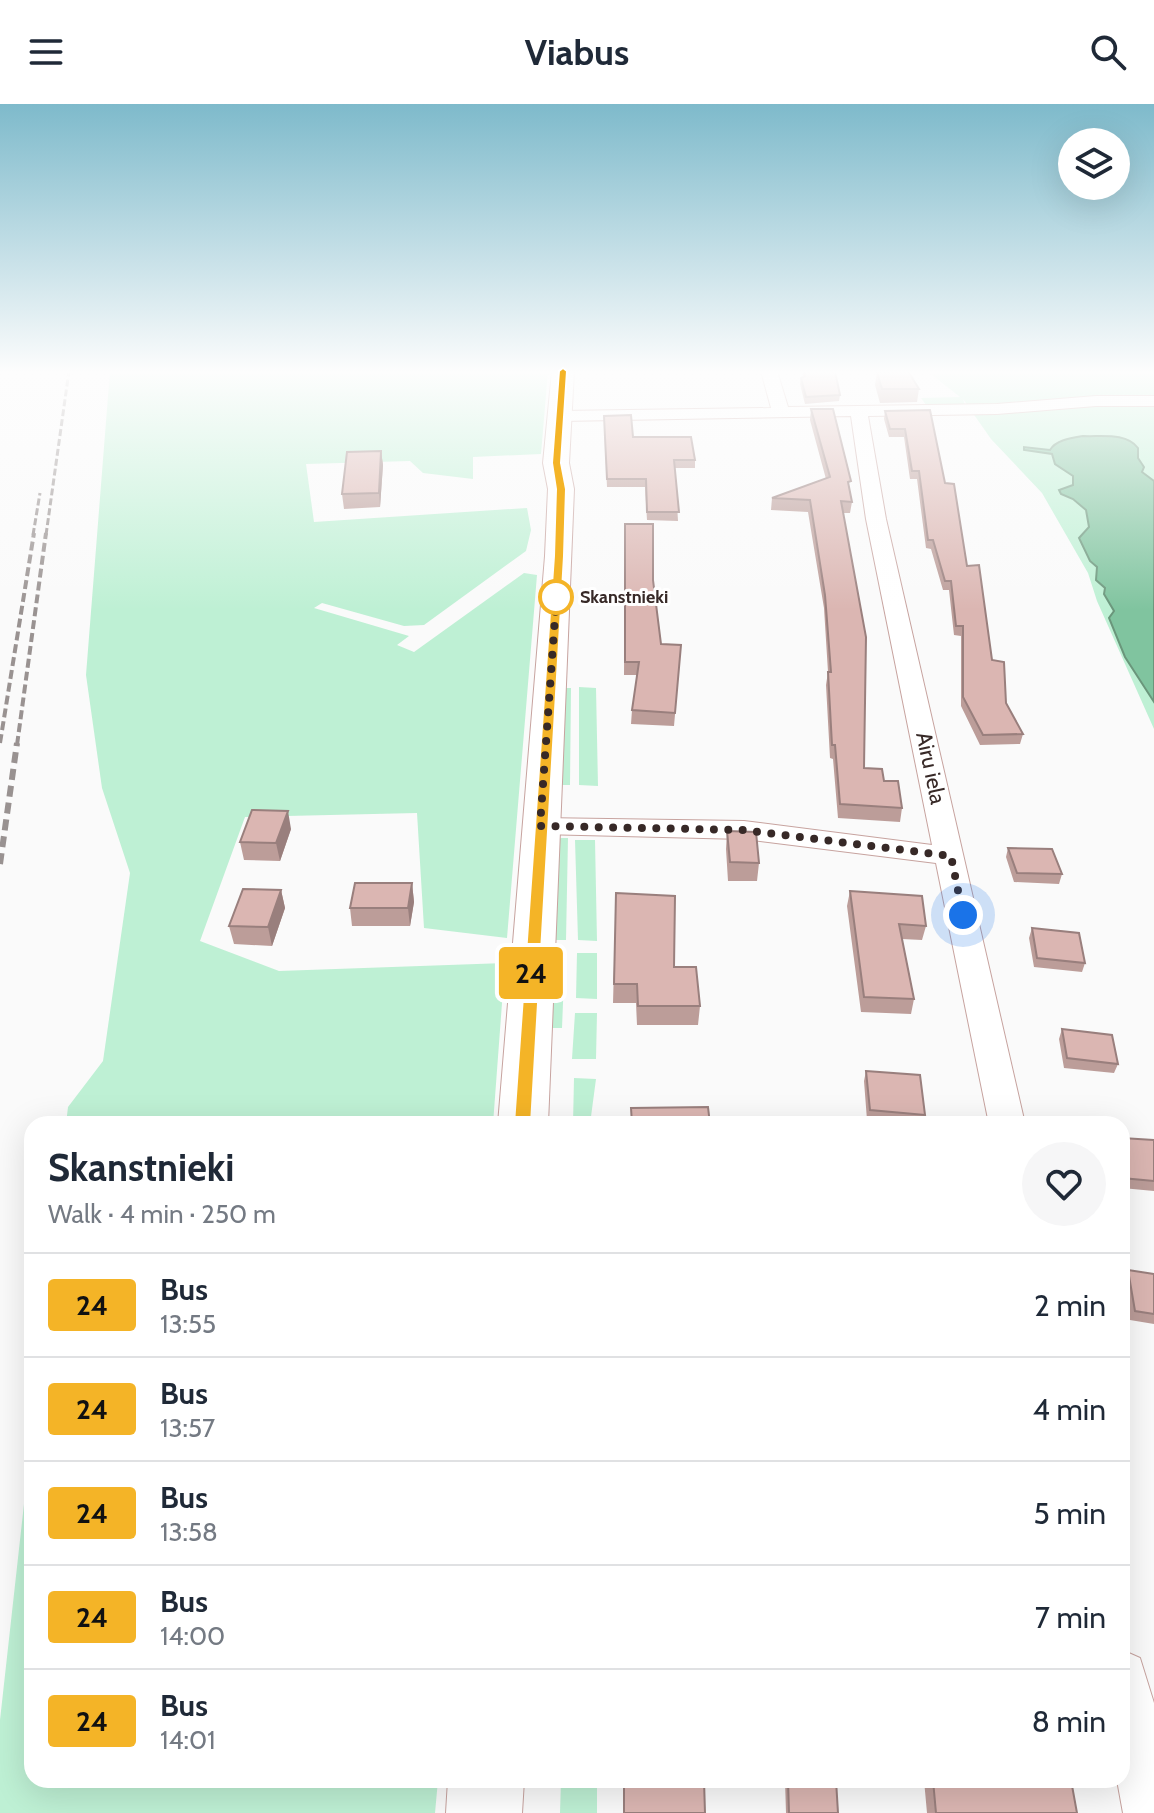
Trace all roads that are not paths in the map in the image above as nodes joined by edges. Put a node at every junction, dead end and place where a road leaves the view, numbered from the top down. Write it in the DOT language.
graph roads {
  1 [pos="557,451"];
  2 [pos="865,451"];
  3 [pos="540,826"];
  4 [pos="951,856"];
  5 [pos="523,1116"];
  6 [pos="1005,1116"];
  7 [pos="1130,1714"];
  8 [pos="486,1788"];
  9 [pos="484,1813"];
  10 [pos="1151,1813"];
  1 -- 3 [label="main road"];
  2 -- 4 [label="street, Airu iela"];
  3 -- 4 [label="street"];
  3 -- 5 [label="main road"];
  4 -- 6 [label="street, Airu iela"];
  7 -- 10 [label="street"];
  8 -- 9 [label="main road"];
}
